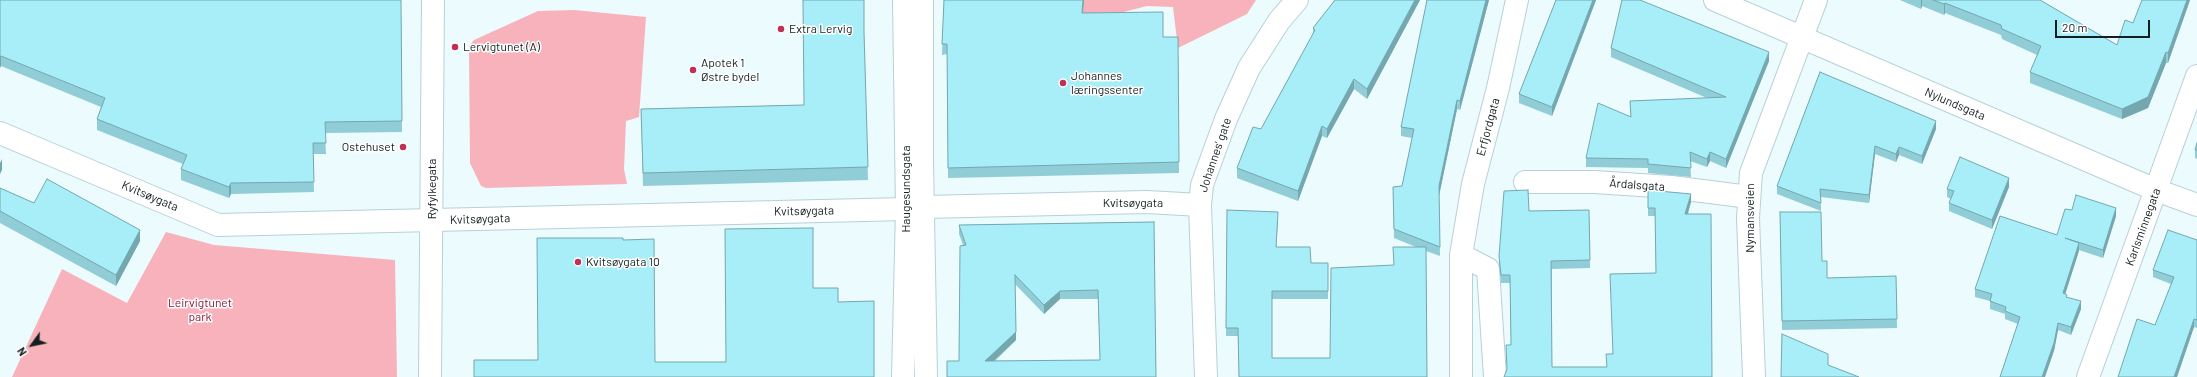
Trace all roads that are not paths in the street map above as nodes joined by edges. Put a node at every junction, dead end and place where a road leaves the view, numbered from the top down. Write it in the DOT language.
graph roads {
  1 [pos="432,0"];
  2 [pos="904,0"];
  3 [pos="922,0"];
  4 [pos="1297,0"];
  5 [pos="1517,0"];
  6 [pos="1715,0"];
  7 [pos="1816,0"];
  8 [pos="1802,37"];
  9 [pos="2197,76"];
  10 [pos="0,133"];
  11 [pos="1525,182"];
  12 [pos="2156,190"];
  13 [pos="1749,197"];
  14 [pos="1200,205"];
  15 [pos="2197,205"];
  16 [pos="915,208"];
  17 [pos="432,220"];
  18 [pos="1461,255"];
  19 [pos="430,377"];
  20 [pos="903,377"];
  21 [pos="926,377"];
  22 [pos="1206,377"];
  23 [pos="1461,377"];
  24 [pos="1495,377"];
  25 [pos="1754,377"];
  26 [pos="2088,377"];
  1 -- 17 [label="street, Ryfylkegata"];
  2 -- 16 [label="street, Haugesundsgata"];
  3 -- 16 [label="street, Haugesundsgata"];
  4 -- 14 [label="street, Johannes' gate"];
  5 -- 18 [label="street, Erfjordgata"];
  6 -- 8 [label="street, Nylundsgata"];
  7 -- 8 [label="street, Nymansveien"];
  8 -- 12 [label="street, Nylundsgata"];
  8 -- 13 [label="street, Nymansveien"];
  9 -- 12 [label="street, Karlsminnegata"];
  10 -- 17 [label="street, Kvitsøygata"];
  11 -- 13 [label="street, Årdalsgata"];
  12 -- 15 [label="street, Nylundsgata"];
  12 -- 26 [label="street, Karlsminnegata"];
  13 -- 25 [label="street, Nymansveien"];
  14 -- 16 [label="street, Kvitsøygata"];
  14 -- 22 [label="street, Johannes' gate"];
  16 -- 17 [label="street, Kvitsøygata"];
  16 -- 20 [label="street, Haugesundsgata"];
  16 -- 21 [label="street, Haugesundsgata"];
  17 -- 19 [label="street, Ryfylkegata"];
  18 -- 23 [label="street, Erfjordgata"];
  18 -- 24 [label="street"];
}
